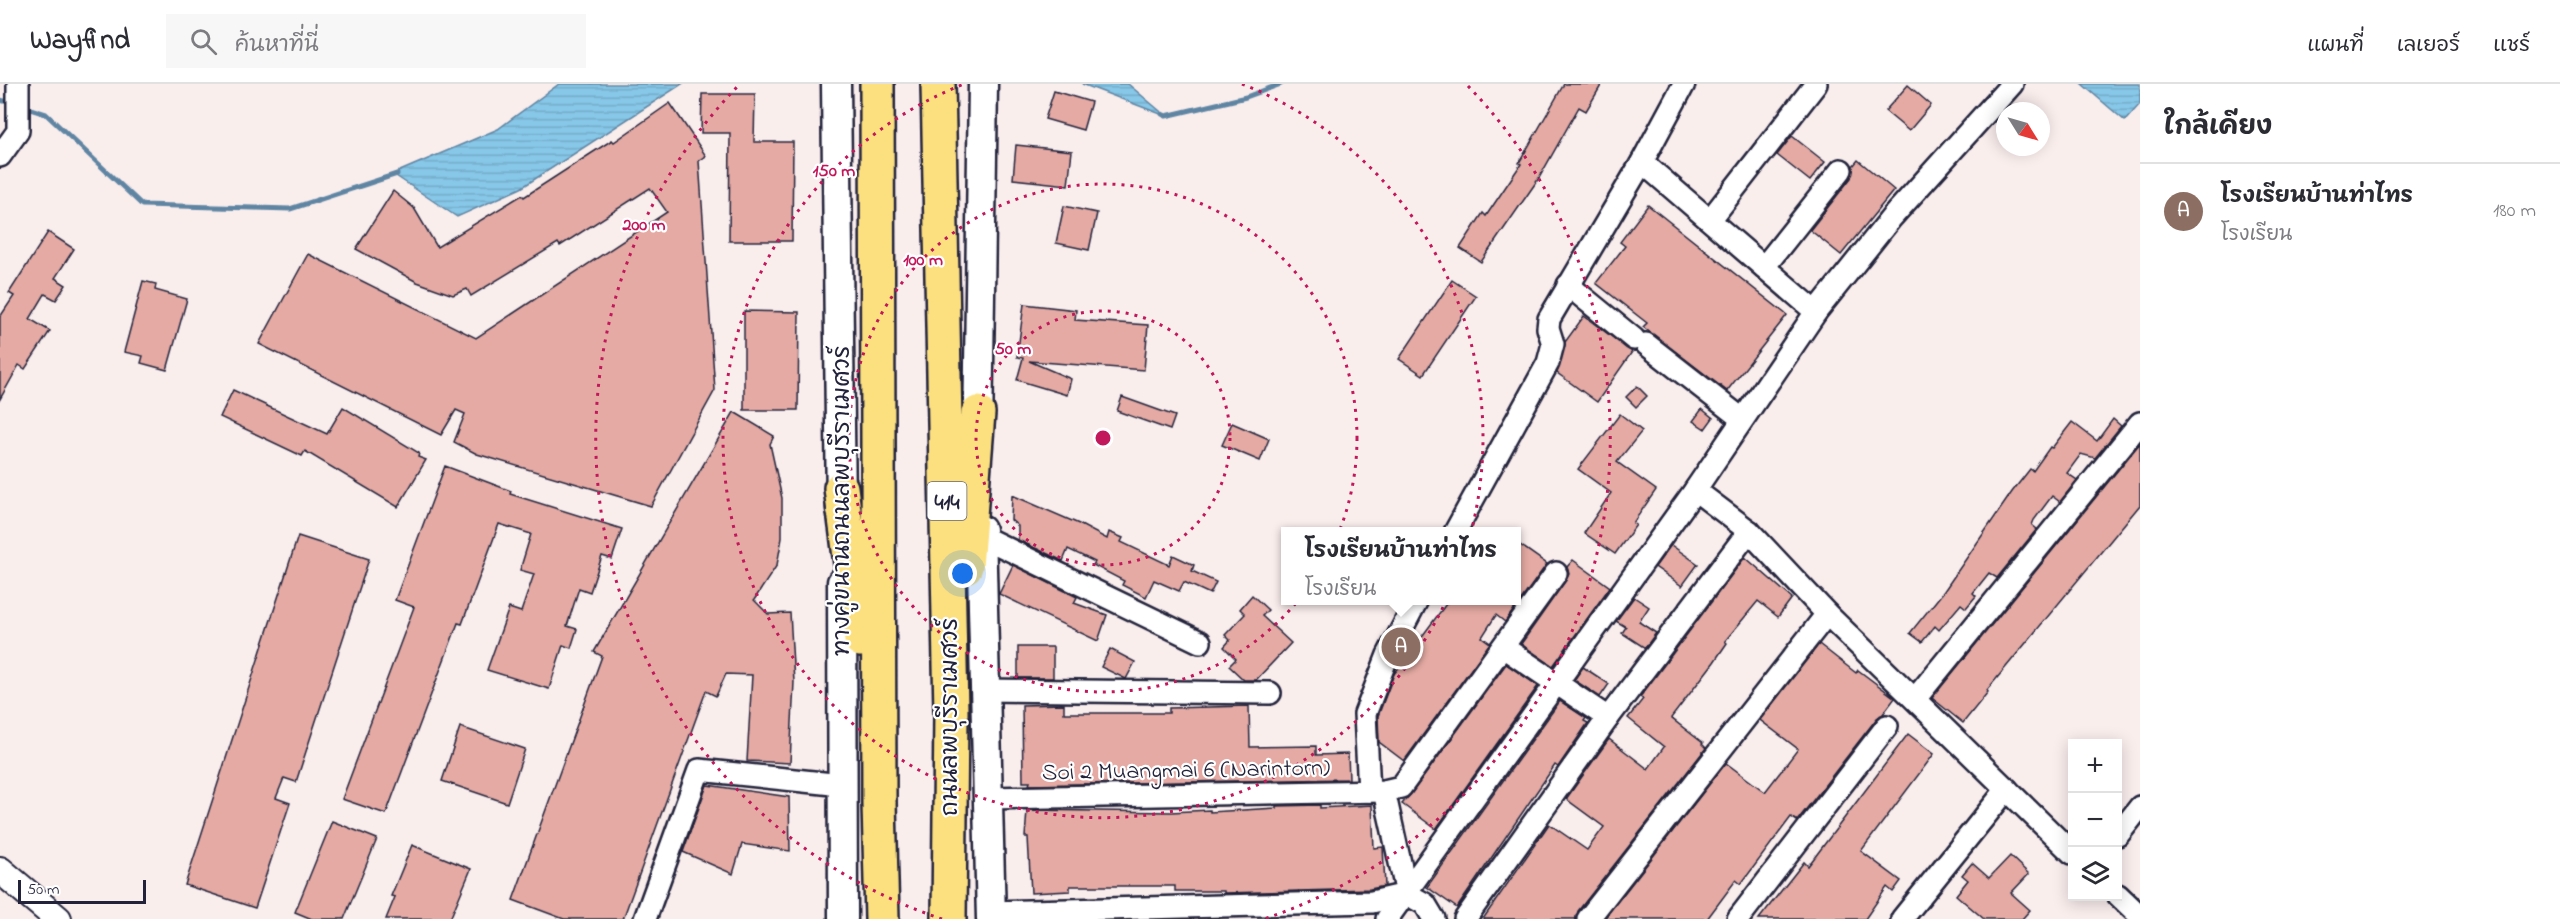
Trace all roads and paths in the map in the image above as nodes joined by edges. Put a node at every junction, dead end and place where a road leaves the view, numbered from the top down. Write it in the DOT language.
graph roads {
  1 [pos="18,84"];
  2 [pos="836,84"];
  3 [pos="877,84"];
  4 [pos="938,84"];
  5 [pos="983,84"];
  6 [pos="1684,84"];
  7 [pos="1816,84"];
  8 [pos="2012,84"];
  9 [pos="0,156"];
  10 [pos="1642,162"];
  11 [pos="1840,170"];
  12 [pos="1710,220"];
  13 [pos="1764,267"];
  14 [pos="1568,285"];
  15 [pos="1816,312"];
  16 [pos="978,413"];
  17 [pos="1742,419"];
  18 [pos="2140,423"];
  19 [pos="841,488"];
  20 [pos="1695,490"];
  21 [pos="1457,527"];
  22 [pos="1749,531"];
  23 [pos="981,536"];
  24 [pos="1556,573"];
  25 [pos="1414,605"];
  26 [pos="1827,614"];
  27 [pos="1200,642"];
  28 [pos="1503,647"];
  29 [pos="1557,684"];
  30 [pos="986,690"];
  31 [pos="1270,693"];
  32 [pos="1915,699"];
  33 [pos="951,712"];
  34 [pos="1608,718"];
  35 [pos="1887,726"];
  36 [pos="842,785"];
  37 [pos="2007,789"];
  38 [pos="1377,791"];
  39 [pos="988,798"];
  40 [pos="879,803"];
  41 [pos="2140,807"];
  42 [pos="2122,830"];
  43 [pos="2068,848"];
  44 [pos="2,877"];
  45 [pos="1407,894"];
  46 [pos="2122,899"];
  47 [pos="1143,914"];
  48 [pos="991,915"];
  49 [pos="2140,916"];
  50 [pos="58,919"];
  51 [pos="645,919"];
  52 [pos="843,919"];
  53 [pos="882,919"];
  54 [pos="949,919"];
  55 [pos="1388,919"];
  56 [pos="1434,919"];
  57 [pos="1465,919"];
  58 [pos="1588,919"];
  59 [pos="1738,919"];
  60 [pos="1902,919"];
  1 -- 9 [label="street"];
  2 -- 19 [label="main road, ทางคู่ขนานถนนลพบุรีราเมศวร์"];
  3 -- 40 [label="main road"];
  4 -- 33 [label="main road, ถนนลพบุรีราเมศวร์ / 414"];
  5 -- 16 [label="main road, 414"];
  6 -- 10 [label="street"];
  7 -- 12 [label="street"];
  8 -- 15 [label="street"];
  10 -- 12 [label="street"];
  10 -- 14 [label="street"];
  11 -- 13 [label="street"];
  12 -- 13 [label="street"];
  13 -- 15 [label="street"];
  14 -- 17 [label="street"];
  14 -- 21 [label="street"];
  15 -- 17 [label="street"];
  16 -- 23 [label="main road, 414"];
  16 -- 33 [label="main road"];
  17 -- 20 [label="street"];
  18 -- 32 [label="street"];
  19 -- 36 [label="main road, ทางคู่ขนานถนนลพบุรีราเมศวร์"];
  19 -- 40 [label="main road"];
  20 -- 22 [label="street"];
  20 -- 29 [label="street"];
  22 -- 26 [label="street"];
  22 -- 34 [label="street"];
  23 -- 27 [label="street"];
  23 -- 30 [label="main road, 414"];
  24 -- 28 [label="street, Soi 2 Muangmai 6 (Narintorn)"];
  25 -- 38 [label="street"];
  26 -- 32 [label="street"];
  26 -- 58 [label="street"];
  28 -- 29 [label="street"];
  28 -- 38 [label="street, Soi 2 Muangmai 6 (Narintorn)"];
  29 -- 34 [label="street"];
  29 -- 45 [label="street"];
  30 -- 31 [label="street"];
  30 -- 39 [label="main road, 414"];
  32 -- 37 [label="street"];
  33 -- 54 [label="main road, ถนนลพบุรีราเมศวร์ / 414"];
  34 -- 57 [label="street"];
  35 -- 59 [label="street"];
  36 -- 51 [label="street"];
  36 -- 52 [label="main road, ทางคู่ขนานถนนลพบุรีราเมศวร์"];
  37 -- 43 [label="street"];
  37 -- 60 [label="street"];
  38 -- 39 [label="street, Soi 2 Muangmai 6 (Narintorn)"];
  38 -- 45 [label="street"];
  39 -- 48 [label="main road, 414"];
  40 -- 53 [label="main road"];
  41 -- 42 [label="street"];
  44 -- 50 [label="street"];
  45 -- 47 [label="street"];
  45 -- 55 [label="street"];
  45 -- 56 [label="street"];
  46 -- 49 [label="street"];
  47 -- 48 [label="street"];
}
